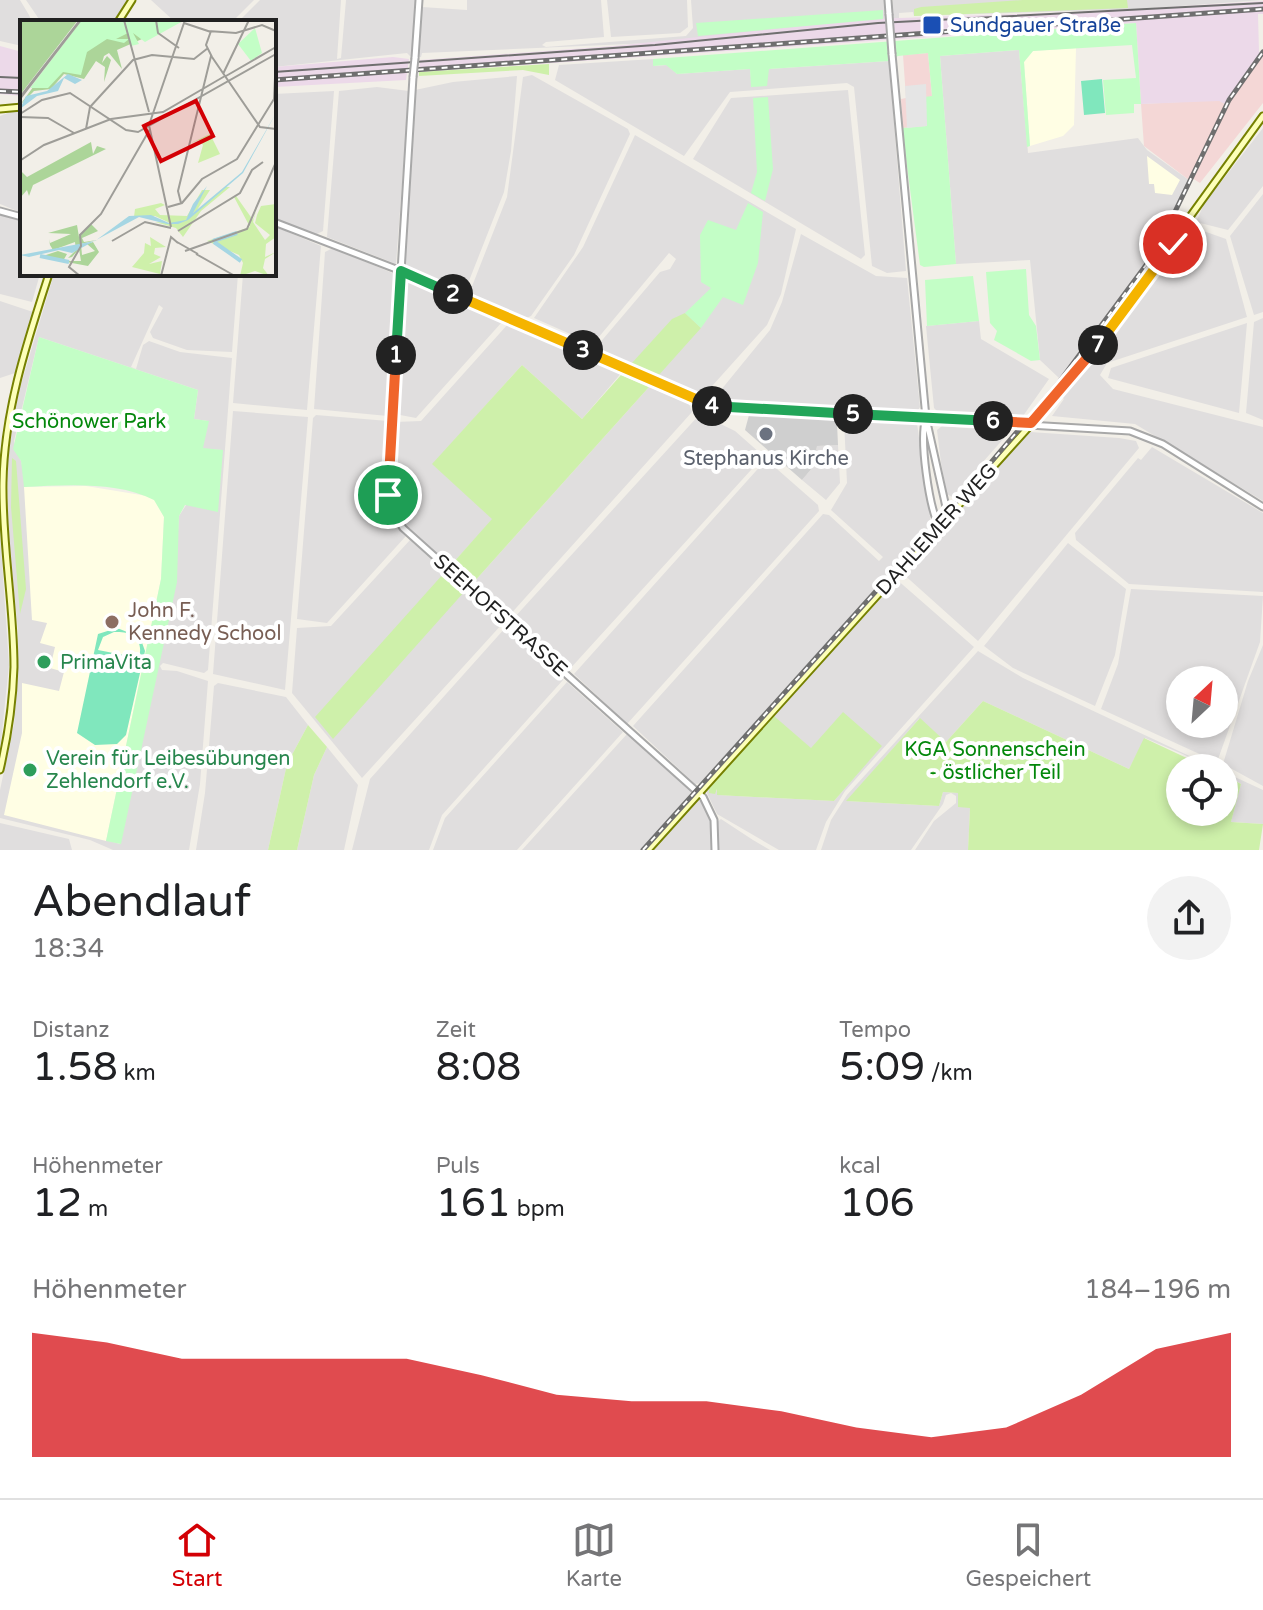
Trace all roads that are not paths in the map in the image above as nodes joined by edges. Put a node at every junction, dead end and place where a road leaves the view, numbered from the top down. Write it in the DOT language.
graph roads {
  1 [pos="132,0"];
  2 [pos="419,0"];
  3 [pos="888,0"];
  4 [pos="119,20"];
  5 [pos="20,107"];
  6 [pos="0,109"];
  7 [pos="1263,116"];
  8 [pos="0,211"];
  9 [pos="20,216"];
  10 [pos="276,223"];
  11 [pos="401,271"];
  12 [pos="48,276"];
  13 [pos="926,418"];
  14 [pos="1031,423"];
  15 [pos="1263,507"];
  16 [pos="948,516"];
  17 [pos="939,526"];
  18 [pos="0,770"];
  19 [pos="698,792"];
  20 [pos="648,850"];
  21 [pos="715,850"];
  1 -- 4 [label="main road"];
  2 -- 11 [label="street, SEEHOFSTRASSE, bridge"];
  3 -- 13 [label="street, bridge"];
  5 -- 6 [label="main road"];
  7 -- 14 [label="main road, DAHLEMER WEG"];
  8 -- 9 [label="street"];
  10 -- 11 [label="street"];
  11 -- 13 [label="street"];
  11 -- 19 [label="street, SEEHOFSTRASSE"];
  12 -- 18 [label="main road"];
  13 -- 14 [label="street"];
  13 -- 16 [label="street"];
  13 -- 17 [label="street"];
  14 -- 15 [label="street"];
  14 -- 16 [label="main road, DAHLEMER WEG"];
  16 -- 17 [label="main road, DAHLEMER WEG"];
  17 -- 19 [label="main road, DAHLEMER WEG"];
  19 -- 20 [label="main road, DAHLEMER WEG"];
  19 -- 21 [label="street, SEEHOFSTRASSE"];
}
